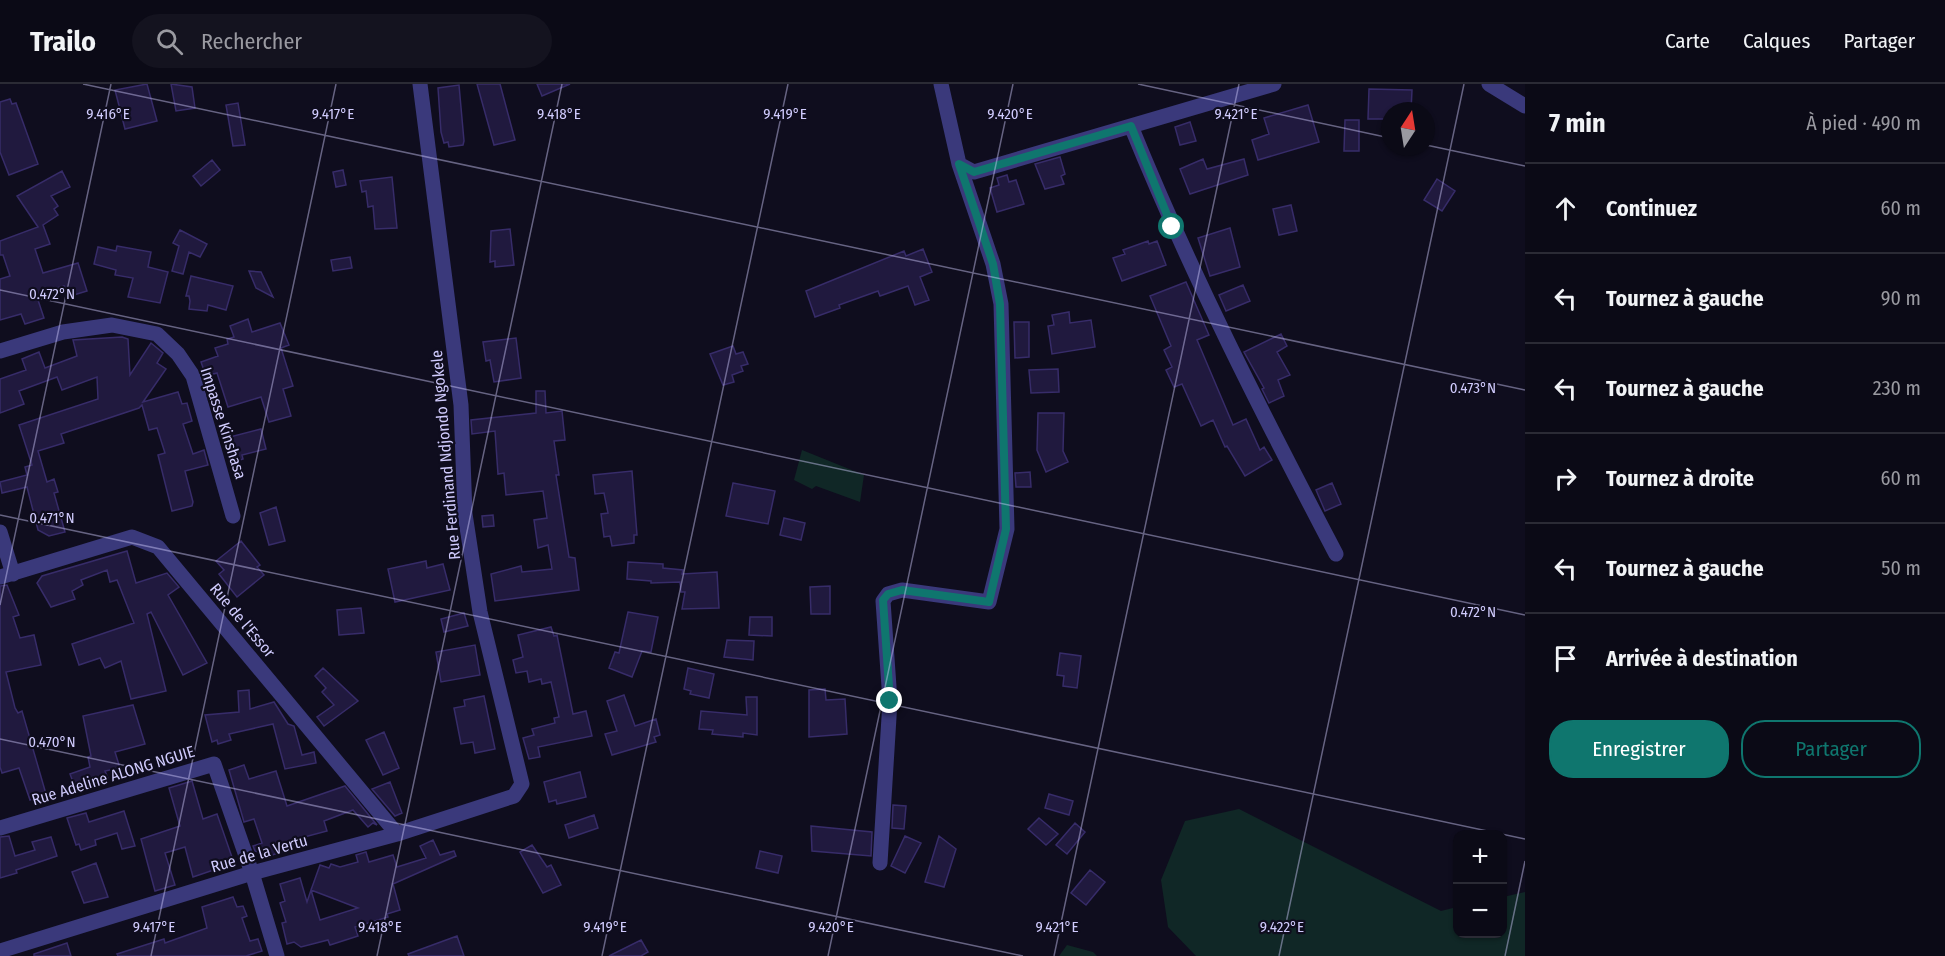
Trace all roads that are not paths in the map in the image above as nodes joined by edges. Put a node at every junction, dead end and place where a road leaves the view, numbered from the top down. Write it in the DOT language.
graph roads {
  1 [pos="420,84"];
  2 [pos="941,84"];
  3 [pos="1274,84"];
  4 [pos="1489,84"];
  5 [pos="1525,106"];
  6 [pos="1131,126"];
  7 [pos="959,164"];
  8 [pos="0,351"];
  9 [pos="233,516"];
  10 [pos="0,532"];
  11 [pos="1336,554"];
  12 [pos="6,575"];
  13 [pos="522,784"];
  14 [pos="0,828"];
  15 [pos="397,834"];
  16 [pos="880,863"];
  17 [pos="252,873"];
  18 [pos="0,951"];
  19 [pos="277,956"];
  1 -- 13 [label="street, Rue Ferdinand Ndjondo Ngokele"];
  2 -- 7 [label="street"];
  3 -- 6 [label="street"];
  4 -- 5 [label="street"];
  6 -- 7 [label="street"];
  6 -- 11 [label="street"];
  7 -- 16 [label="street"];
  8 -- 9 [label="street, Impasse Kinshasa"];
  10 -- 12 [label="street"];
  12 -- 15 [label="street, Rue de l'Essor"];
  13 -- 15 [label="street, Rue de la Vertu"];
  14 -- 17 [label="street, Rue Adeline ALONG NGUIE"];
  15 -- 17 [label="street, Rue de la Vertu"];
  17 -- 18 [label="street, Rue de la Vertu"];
  17 -- 19 [label="street, Rue Adeline ALONG NGUIE"];
}
